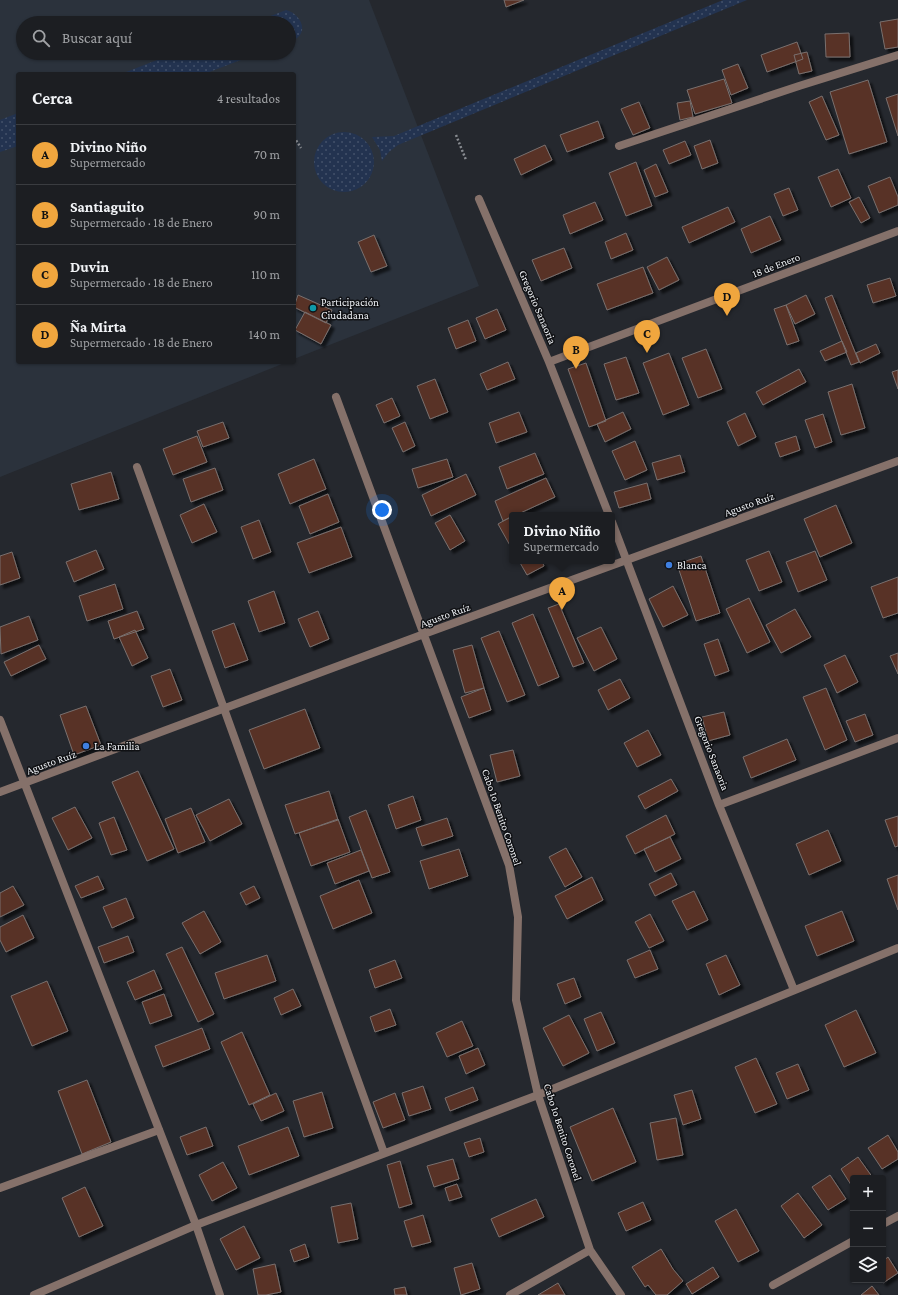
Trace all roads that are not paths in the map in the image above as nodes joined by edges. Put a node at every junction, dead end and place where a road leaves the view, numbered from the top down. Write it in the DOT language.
graph roads {
  1 [pos="898,55"];
  2 [pos="620,146"];
  3 [pos="479,199"];
  4 [pos="898,231"];
  5 [pos="549,362"];
  6 [pos="336,397"];
  7 [pos="898,461"];
  8 [pos="137,467"];
  9 [pos="608,512"];
  10 [pos="615,530"];
  11 [pos="627,561"];
  12 [pos="424,634"];
  13 [pos="225,710"];
  14 [pos="0,720"];
  15 [pos="898,738"];
  16 [pos="25,783"];
  17 [pos="0,792"];
  18 [pos="719,805"];
  19 [pos="898,948"];
  20 [pos="794,990"];
  21 [pos="538,1095"];
  22 [pos="159,1130"];
  23 [pos="384,1153"];
  24 [pos="0,1188"];
  25 [pos="898,1216"];
  26 [pos="886,1222"];
  27 [pos="196,1225"];
  28 [pos="850,1243"];
  29 [pos="590,1250"];
  30 [pos="773,1285"];
  31 [pos="34,1295"];
  32 [pos="220,1295"];
  33 [pos="510,1295"];
  34 [pos="621,1295"];
  1 -- 2 [label="street"];
  3 -- 5 [label="street, Gregorio Sanaoria"];
  4 -- 5 [label="street, 18 de Enero"];
  5 -- 9 [label="street, Gregorio Sanaoria"];
  6 -- 12 [label="street, Cabo 1o Benito Coronel"];
  7 -- 11 [label="street, Agusto Ruíz"];
  8 -- 13 [label="street"];
  10 -- 11 [label="street, Gregorio Sanaoria"];
  11 -- 12 [label="street, Agusto Ruíz"];
  11 -- 18 [label="street, Gregorio Sanaoria"];
  12 -- 13 [label="street, Agusto Ruíz"];
  12 -- 21 [label="street, Cabo 1o Benito Coronel"];
  13 -- 16 [label="street, Agusto Ruíz"];
  13 -- 23 [label="street"];
  14 -- 16 [label="street"];
  15 -- 18 [label="street"];
  16 -- 17 [label="street, Agusto Ruíz"];
  16 -- 22 [label="street"];
  18 -- 20 [label="street, Gregorio Sanaoria"];
  19 -- 20 [label="street"];
  20 -- 21 [label="street"];
  21 -- 23 [label="street"];
  21 -- 29 [label="street, Cabo 1o Benito Coronel"];
  22 -- 24 [label="street"];
  22 -- 27 [label="street"];
  23 -- 27 [label="street"];
  25 -- 26 [label="street"];
  27 -- 31 [label="street"];
  27 -- 32 [label="street"];
  28 -- 30 [label="street"];
  29 -- 33 [label="street"];
  29 -- 34 [label="street, Cabo 1o Benito Coronel"];
}
